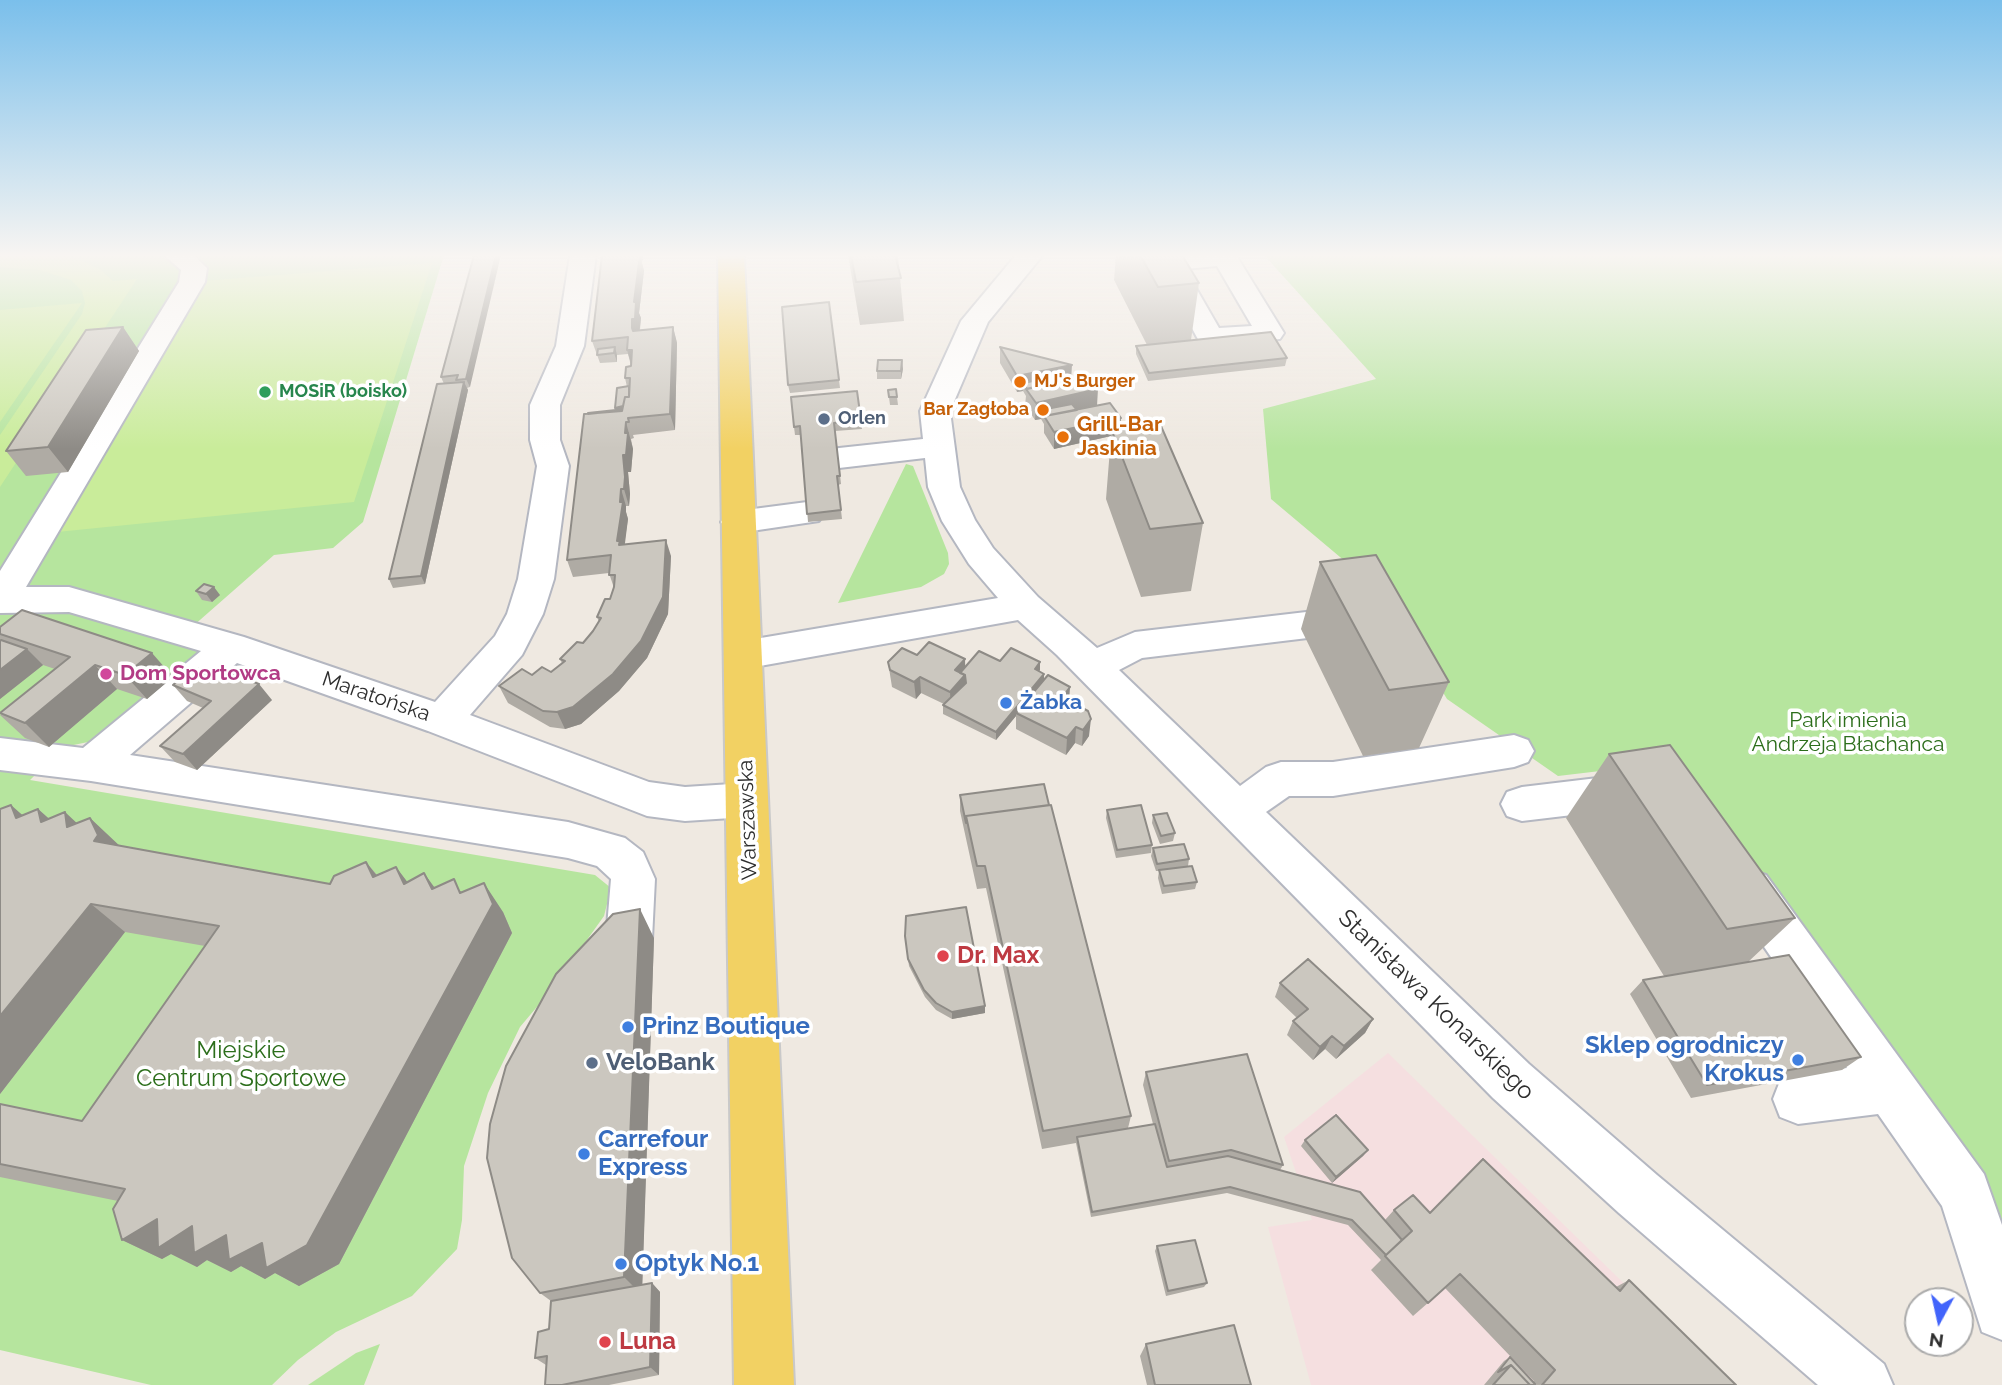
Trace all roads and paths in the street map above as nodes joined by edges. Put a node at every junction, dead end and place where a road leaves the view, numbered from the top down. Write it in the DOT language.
graph roads {
  1 [pos="171,320"];
  2 [pos="574,320"];
  3 [pos="732,320"];
  4 [pos="976,320"];
  5 [pos="939,447"];
  6 [pos="838,458"];
  7 [pos="807,513"];
  8 [pos="738,522"];
  9 [pos="1,600"];
  10 [pos="1025,606"];
  11 [pos="1349,620"];
  12 [pos="231,647"];
  13 [pos="743,655"];
  14 [pos="1093,667"];
  15 [pos="442,720"];
  16 [pos="1514,751"];
  17 [pos="0,754"];
  18 [pos="92,765"];
  19 [pos="1673,799"];
  20 [pos="747,800"];
  21 [pos="1522,804"];
  22 [pos="1237,810"];
  23 [pos="1725,854"];
  24 [pos="629,939"];
  25 [pos="1890,1088"];
  26 [pos="1798,1099"];
  27 [pos="2002,1312"];
  28 [pos="765,1385"];
  29 [pos="1863,1385"];
  1 -- 9 [label="street, Maratońska"];
  2 -- 15 [label="street"];
  3 -- 8 [label="main road, Warszawska"];
  4 -- 5 [label="street, Stanisława Konarskiego"];
  5 -- 6 [label="street"];
  5 -- 10 [label="street, Stanisława Konarskiego"];
  7 -- 8 [label="street"];
  8 -- 13 [label="main road, Warszawska"];
  9 -- 12 [label="street, Maratońska"];
  10 -- 13 [label="street"];
  10 -- 14 [label="street, Stanisława Konarskiego"];
  11 -- 14 [label="street"];
  12 -- 15 [label="street, Maratońska"];
  12 -- 18 [label="street"];
  13 -- 20 [label="main road, Warszawska"];
  14 -- 22 [label="street, Stanisława Konarskiego"];
  15 -- 20 [label="street, Maratońska"];
  16 -- 22 [label="street"];
  17 -- 18 [label="street"];
  18 -- 24 [label="street"];
  19 -- 21 [label="street"];
  20 -- 28 [label="main road, Warszawska"];
  22 -- 29 [label="street, Stanisława Konarskiego"];
  23 -- 25 [label="street"];
  25 -- 26 [label="street"];
  25 -- 27 [label="street"];
}
